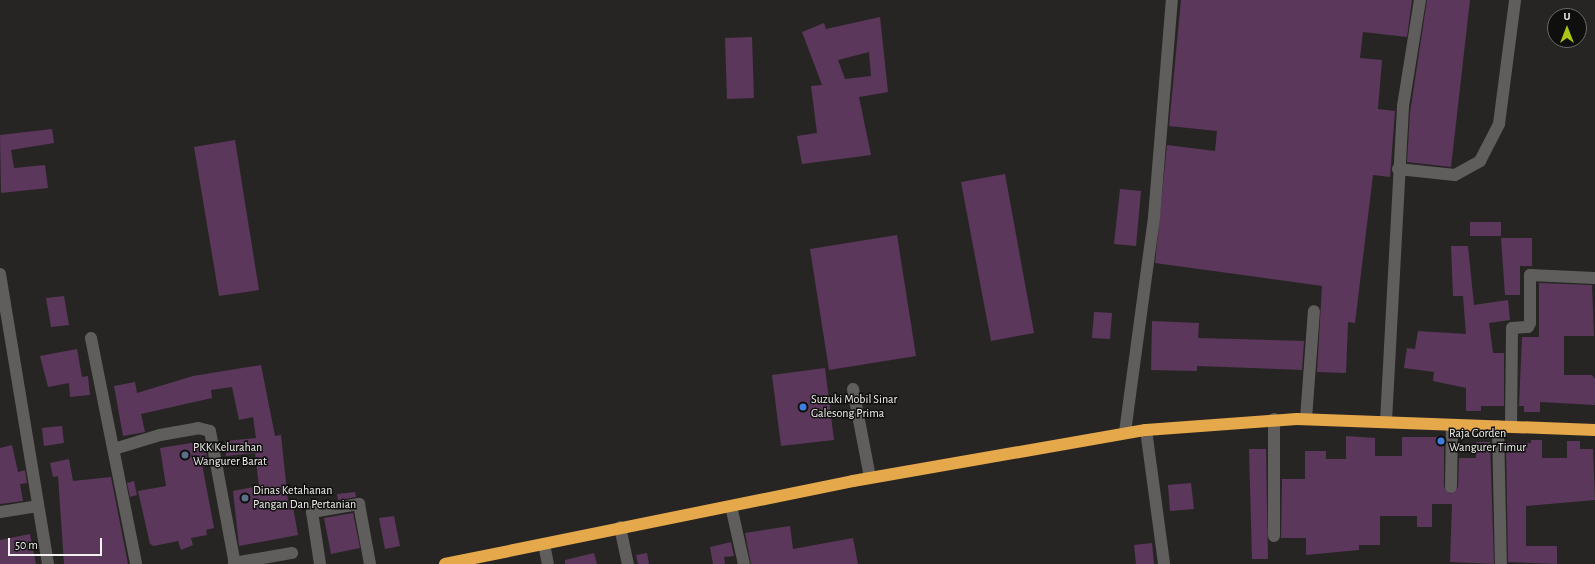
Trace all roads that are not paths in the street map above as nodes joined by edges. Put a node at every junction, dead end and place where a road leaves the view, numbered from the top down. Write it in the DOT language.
graph roads {
  1 [pos="1172,0"];
  2 [pos="1420,0"];
  3 [pos="1515,0"];
  4 [pos="1398,169"];
  5 [pos="0,274"];
  6 [pos="1595,278"];
  7 [pos="1314,311"];
  8 [pos="91,338"];
  9 [pos="853,388"];
  10 [pos="1274,419"];
  11 [pos="1306,419"];
  12 [pos="1386,421"];
  13 [pos="1452,425"];
  14 [pos="1498,426"];
  15 [pos="1511,426"];
  16 [pos="1146,430"];
  17 [pos="1595,430"];
  18 [pos="1125,432"];
  19 [pos="114,449"];
  20 [pos="870,477"];
  21 [pos="1451,487"];
  22 [pos="38,506"];
  23 [pos="731,506"];
  24 [pos="0,512"];
  25 [pos="620,527"];
  26 [pos="1274,536"];
  27 [pos="544,544"];
  28 [pos="292,553"];
  29 [pos="234,563"];
  30 [pos="48,564"];
  31 [pos="136,564"];
  32 [pos="320,564"];
  33 [pos="370,564"];
  34 [pos="445,564"];
  35 [pos="548,564"];
  36 [pos="628,564"];
  37 [pos="744,564"];
  38 [pos="1164,564"];
  39 [pos="1501,564"];
  1 -- 18 [label="street"];
  2 -- 4 [label="street"];
  3 -- 4 [label="street"];
  4 -- 12 [label="street"];
  5 -- 22 [label="street"];
  6 -- 15 [label="street"];
  7 -- 11 [label="street"];
  8 -- 19 [label="street"];
  9 -- 20 [label="street"];
  10 -- 11 [label="highway"];
  10 -- 16 [label="highway"];
  10 -- 26 [label="street"];
  11 -- 12 [label="highway"];
  12 -- 13 [label="highway"];
  13 -- 14 [label="highway"];
  13 -- 21 [label="street"];
  14 -- 15 [label="highway"];
  14 -- 39 [label="street"];
  15 -- 17 [label="highway"];
  16 -- 18 [label="highway"];
  16 -- 38 [label="street"];
  18 -- 20 [label="highway"];
  19 -- 29 [label="street"];
  19 -- 31 [label="street"];
  20 -- 23 [label="highway"];
  22 -- 24 [label="street"];
  22 -- 30 [label="street"];
  23 -- 25 [label="highway"];
  23 -- 37 [label="street"];
  25 -- 27 [label="highway"];
  25 -- 36 [label="street"];
  27 -- 34 [label="highway"];
  27 -- 35 [label="street"];
  28 -- 29 [label="street"];
  32 -- 33 [label="street"];
}
